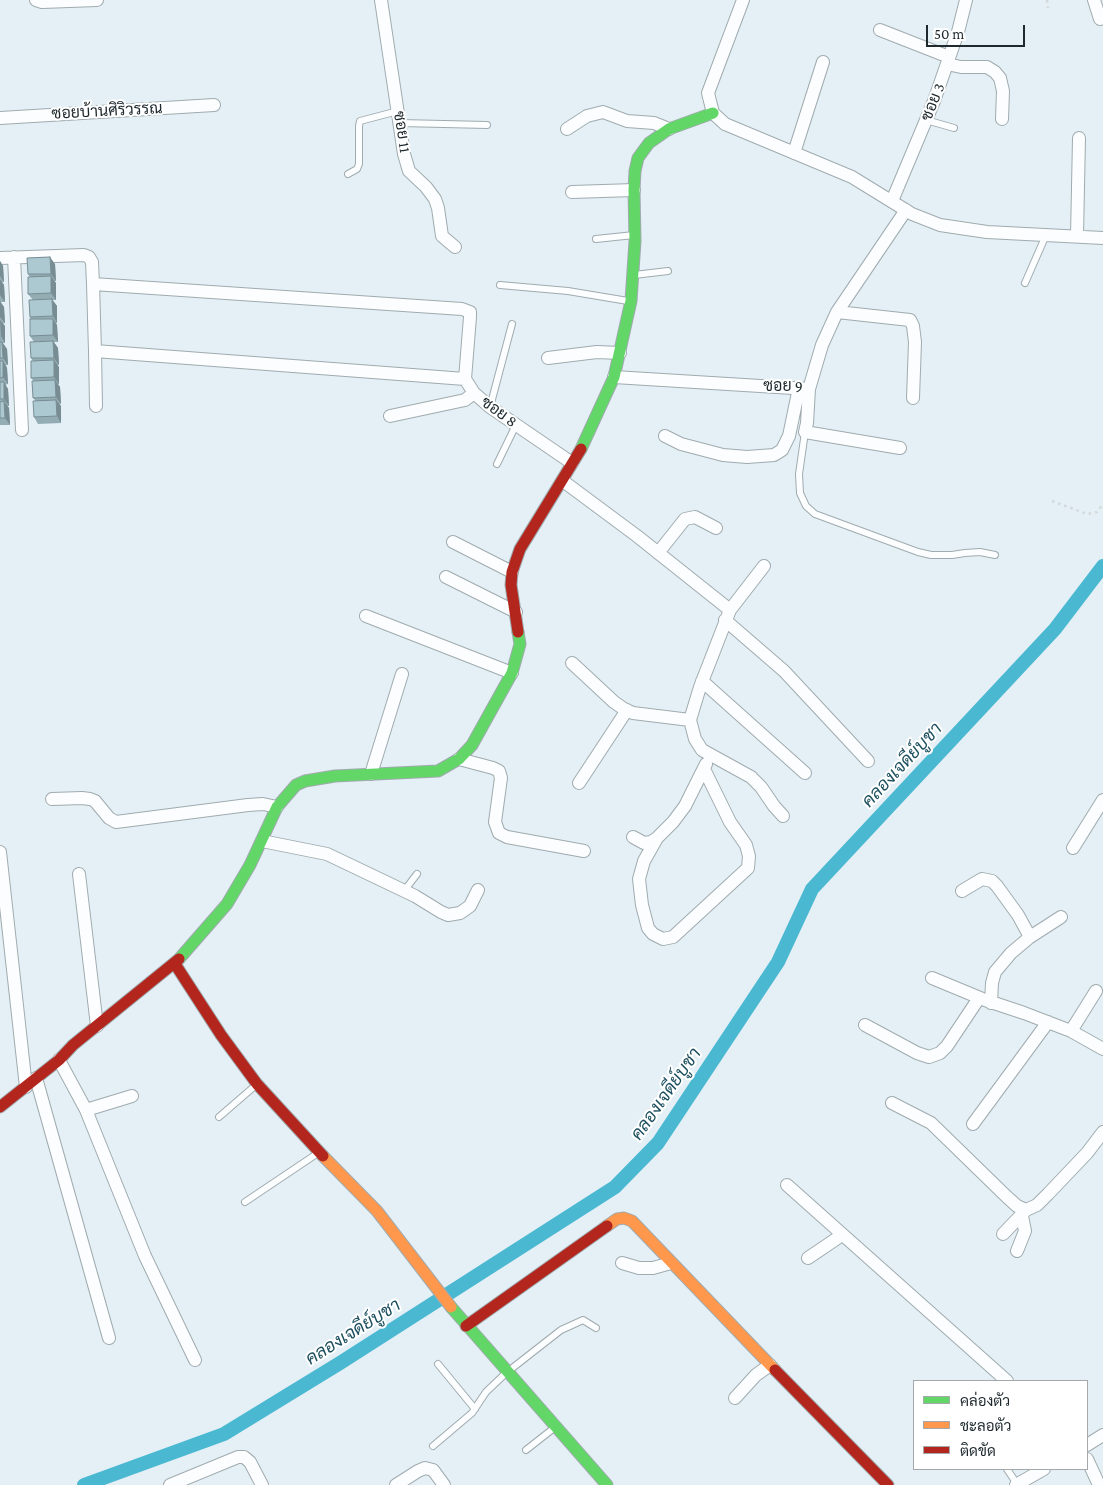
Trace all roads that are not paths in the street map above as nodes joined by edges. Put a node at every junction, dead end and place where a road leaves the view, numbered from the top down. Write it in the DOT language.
graph roads {
  1 [pos="36,0"];
  2 [pos="97,0"];
  3 [pos="381,0"];
  4 [pos="743,0"];
  5 [pos="966,0"];
  6 [pos="1094,0"];
  7 [pos="1100,19"];
  8 [pos="880,30"];
  9 [pos="948,60"];
  10 [pos="824,62"];
  11 [pos="214,105"];
  12 [pos="713,113"];
  13 [pos="399,117"];
  14 [pos="0,118"];
  15 [pos="1002,119"];
  16 [pos="926,120"];
  17 [pos="487,125"];
  18 [pos="954,128"];
  19 [pos="566,129"];
  20 [pos="669,129"];
  21 [pos="1079,138"];
  22 [pos="794,153"];
  23 [pos="348,174"];
  24 [pos="634,190"];
  25 [pos="572,192"];
  26 [pos="892,201"];
  27 [pos="906,210"];
  28 [pos="635,235"];
  29 [pos="1046,235"];
  30 [pos="1077,236"];
  31 [pos="1103,238"];
  32 [pos="596,239"];
  33 [pos="455,246"];
  34 [pos="14,257"];
  35 [pos="0,258"];
  36 [pos="668,271"];
  37 [pos="632,275"];
  38 [pos="1025,283"];
  39 [pos="93,284"];
  40 [pos="500,285"];
  41 [pos="631,301"];
  42 [pos="837,312"];
  43 [pos="512,324"];
  44 [pos="95,351"];
  45 [pos="620,353"];
  46 [pos="548,358"];
  47 [pos="614,377"];
  48 [pos="465,379"];
  49 [pos="804,388"];
  50 [pos="474,393"];
  51 [pos="913,398"];
  52 [pos="96,406"];
  53 [pos="490,408"];
  54 [pos="390,416"];
  55 [pos="516,425"];
  56 [pos="22,430"];
  57 [pos="805,432"];
  58 [pos="665,436"];
  59 [pos="900,448"];
  60 [pos="572,463"];
  61 [pos="497,464"];
  62 [pos="563,481"];
  63 [pos="716,528"];
  64 [pos="454,542"];
  65 [pos="658,553"];
  66 [pos="995,555"];
  67 [pos="764,566"];
  68 [pos="512,572"];
  69 [pos="446,577"];
  70 [pos="516,612"];
  71 [pos="728,615"];
  72 [pos="366,616"];
  73 [pos="572,663"];
  74 [pos="512,673"];
  75 [pos="402,674"];
  76 [pos="702,681"];
  77 [pos="627,710"];
  78 [pos="690,720"];
  79 [pos="710,755"];
  80 [pos="459,759"];
  81 [pos="868,761"];
  82 [pos="704,769"];
  83 [pos="805,773"];
  84 [pos="371,774"];
  85 [pos="579,783"];
  86 [pos="52,799"];
  87 [pos="1103,800"];
  88 [pos="277,807"];
  89 [pos="783,816"];
  90 [pos="633,837"];
  91 [pos="658,838"];
  92 [pos="262,841"];
  93 [pos="1073,848"];
  94 [pos="584,851"];
  95 [pos="0,852"];
  96 [pos="79,874"];
  97 [pos="417,874"];
  98 [pos="478,890"];
  99 [pos="404,891"];
  100 [pos="962,891"];
  101 [pos="1061,917"];
  102 [pos="1030,937"];
  103 [pos="175,964"];
  104 [pos="932,978"];
  105 [pos="1096,991"];
  106 [pos="979,998"];
  107 [pos="991,1002"];
  108 [pos="1048,1022"];
  109 [pos="865,1025"];
  110 [pos="97,1026"];
  111 [pos="1071,1031"];
  112 [pos="1103,1049"];
  113 [pos="59,1060"];
  114 [pos="36,1078"];
  115 [pos="257,1084"];
  116 [pos="26,1087"];
  117 [pos="132,1096"];
  118 [pos="892,1103"];
  119 [pos="0,1107"];
  120 [pos="86,1110"];
  121 [pos="219,1117"];
  122 [pos="973,1124"];
  123 [pos="1103,1132"];
  124 [pos="320,1152"];
  125 [pos="787,1185"];
  126 [pos="245,1202"];
  127 [pos="1024,1213"];
  128 [pos="1003,1234"];
  129 [pos="842,1235"];
  130 [pos="1017,1251"];
  131 [pos="808,1258"];
  132 [pos="622,1263"];
  133 [pos="671,1263"];
  134 [pos="464,1323"];
  135 [pos="596,1328"];
  136 [pos="109,1338"];
  137 [pos="195,1360"];
  138 [pos="438,1364"];
  139 [pos="770,1365"];
  140 [pos="506,1373"];
  141 [pos="1006,1380"];
  142 [pos="735,1398"];
  143 [pos="475,1408"];
  144 [pos="555,1427"];
  145 [pos="1103,1435"];
  146 [pos="1088,1444"];
  147 [pos="434,1446"];
  148 [pos="526,1450"];
  149 [pos="1088,1461"];
  150 [pos="1008,1470"];
  151 [pos="1042,1470"];
  152 [pos="170,1485"];
  153 [pos="262,1485"];
  154 [pos="396,1485"];
  155 [pos="444,1485"];
  156 [pos="607,1485"];
  157 [pos="888,1485"];
  158 [pos="1016,1485"];
  159 [pos="1099,1485"];
  1 -- 2 [label="street"];
  3 -- 13 [label="street, ซอย 11"];
  4 -- 12 [label="street"];
  5 -- 9 [label="street, ซอย 3"];
  6 -- 7 [label="street"];
  8 -- 9 [label="street"];
  9 -- 15 [label="street"];
  9 -- 16 [label="street, ซอย 3"];
  10 -- 22 [label="street"];
  11 -- 14 [label="street, ซอยบ้านศิริวรรณ"];
  12 -- 20 [label="street"];
  12 -- 22 [label="street"];
  13 -- 17 [label="lane"];
  13 -- 23 [label="lane"];
  13 -- 33 [label="street, ซอย 11"];
  16 -- 18 [label="lane"];
  16 -- 26 [label="street, ซอย 3"];
  19 -- 20 [label="street"];
  20 -- 24 [label="street"];
  21 -- 30 [label="street"];
  22 -- 26 [label="street"];
  24 -- 25 [label="street"];
  24 -- 28 [label="street"];
  26 -- 27 [label="street"];
  27 -- 29 [label="street"];
  27 -- 42 [label="street, ซอย 9"];
  28 -- 32 [label="lane"];
  28 -- 37 [label="street"];
  29 -- 30 [label="street"];
  29 -- 38 [label="lane"];
  30 -- 31 [label="street"];
  34 -- 35 [label="street"];
  34 -- 39 [label="street"];
  34 -- 56 [label="street"];
  36 -- 37 [label="lane"];
  37 -- 41 [label="street"];
  39 -- 44 [label="street"];
  39 -- 48 [label="street"];
  40 -- 41 [label="lane"];
  41 -- 45 [label="street"];
  42 -- 49 [label="street, ซอย 9"];
  42 -- 51 [label="street"];
  43 -- 53 [label="lane"];
  44 -- 48 [label="street"];
  44 -- 52 [label="street"];
  45 -- 46 [label="street"];
  45 -- 47 [label="street"];
  47 -- 49 [label="street, ซอย 9"];
  47 -- 60 [label="street"];
  48 -- 50 [label="street"];
  49 -- 57 [label="street"];
  49 -- 58 [label="street"];
  50 -- 53 [label="street, ซอย 8"];
  50 -- 54 [label="street, ซอย 8"];
  53 -- 55 [label="street, ซอย 8"];
  55 -- 60 [label="street, ซอย 8"];
  55 -- 61 [label="lane"];
  57 -- 59 [label="street"];
  57 -- 66 [label="lane"];
  60 -- 62 [label="street"];
  62 -- 65 [label="street"];
  62 -- 68 [label="street"];
  63 -- 65 [label="street"];
  64 -- 68 [label="street"];
  65 -- 71 [label="street"];
  67 -- 71 [label="street"];
  68 -- 70 [label="street"];
  69 -- 70 [label="street"];
  70 -- 74 [label="street"];
  71 -- 76 [label="street"];
  71 -- 81 [label="street"];
  72 -- 74 [label="street"];
  73 -- 77 [label="street"];
  74 -- 80 [label="street"];
  75 -- 84 [label="street"];
  76 -- 78 [label="street"];
  76 -- 83 [label="street"];
  77 -- 78 [label="street"];
  77 -- 85 [label="street"];
  78 -- 79 [label="street"];
  79 -- 82 [label="street"];
  79 -- 89 [label="street"];
  80 -- 84 [label="street"];
  80 -- 94 [label="street"];
  82 -- 91 [label="street"];
  82 -- 91 [label="street"];
  84 -- 88 [label="street"];
  86 -- 88 [label="street"];
  87 -- 93 [label="street"];
  88 -- 92 [label="street"];
  90 -- 91 [label="street"];
  92 -- 99 [label="street"];
  92 -- 103 [label="street"];
  95 -- 116 [label="street"];
  96 -- 110 [label="street"];
  97 -- 99 [label="lane"];
  98 -- 99 [label="street"];
  100 -- 102 [label="street"];
  101 -- 102 [label="street"];
  102 -- 107 [label="street"];
  103 -- 110 [label="street"];
  103 -- 115 [label="street"];
  104 -- 106 [label="street"];
  105 -- 111 [label="street"];
  106 -- 107 [label="street"];
  106 -- 109 [label="street"];
  107 -- 108 [label="street"];
  108 -- 111 [label="street"];
  108 -- 122 [label="street"];
  110 -- 113 [label="street"];
  111 -- 112 [label="street"];
  113 -- 114 [label="street"];
  113 -- 120 [label="street"];
  114 -- 116 [label="street"];
  114 -- 136 [label="street"];
  115 -- 121 [label="lane"];
  115 -- 124 [label="street"];
  116 -- 119 [label="street"];
  117 -- 120 [label="street"];
  118 -- 127 [label="street"];
  120 -- 137 [label="street"];
  123 -- 127 [label="street"];
  124 -- 126 [label="lane"];
  124 -- 134 [label="street"];
  125 -- 129 [label="street"];
  127 -- 128 [label="street"];
  127 -- 130 [label="street"];
  129 -- 131 [label="street"];
  129 -- 141 [label="street"];
  132 -- 133 [label="street"];
  133 -- 134 [label="street"];
  133 -- 139 [label="street"];
  134 -- 140 [label="street"];
  135 -- 140 [label="lane"];
  138 -- 143 [label="lane"];
  139 -- 142 [label="street"];
  139 -- 157 [label="street"];
  140 -- 143 [label="lane"];
  140 -- 144 [label="street"];
  143 -- 147 [label="lane"];
  144 -- 148 [label="lane"];
  144 -- 156 [label="street"];
  145 -- 146 [label="street"];
  149 -- 159 [label="street"];
  150 -- 158 [label="lane"];
  151 -- 158 [label="street"];
  152 -- 153 [label="street"];
  154 -- 155 [label="street"];
}
